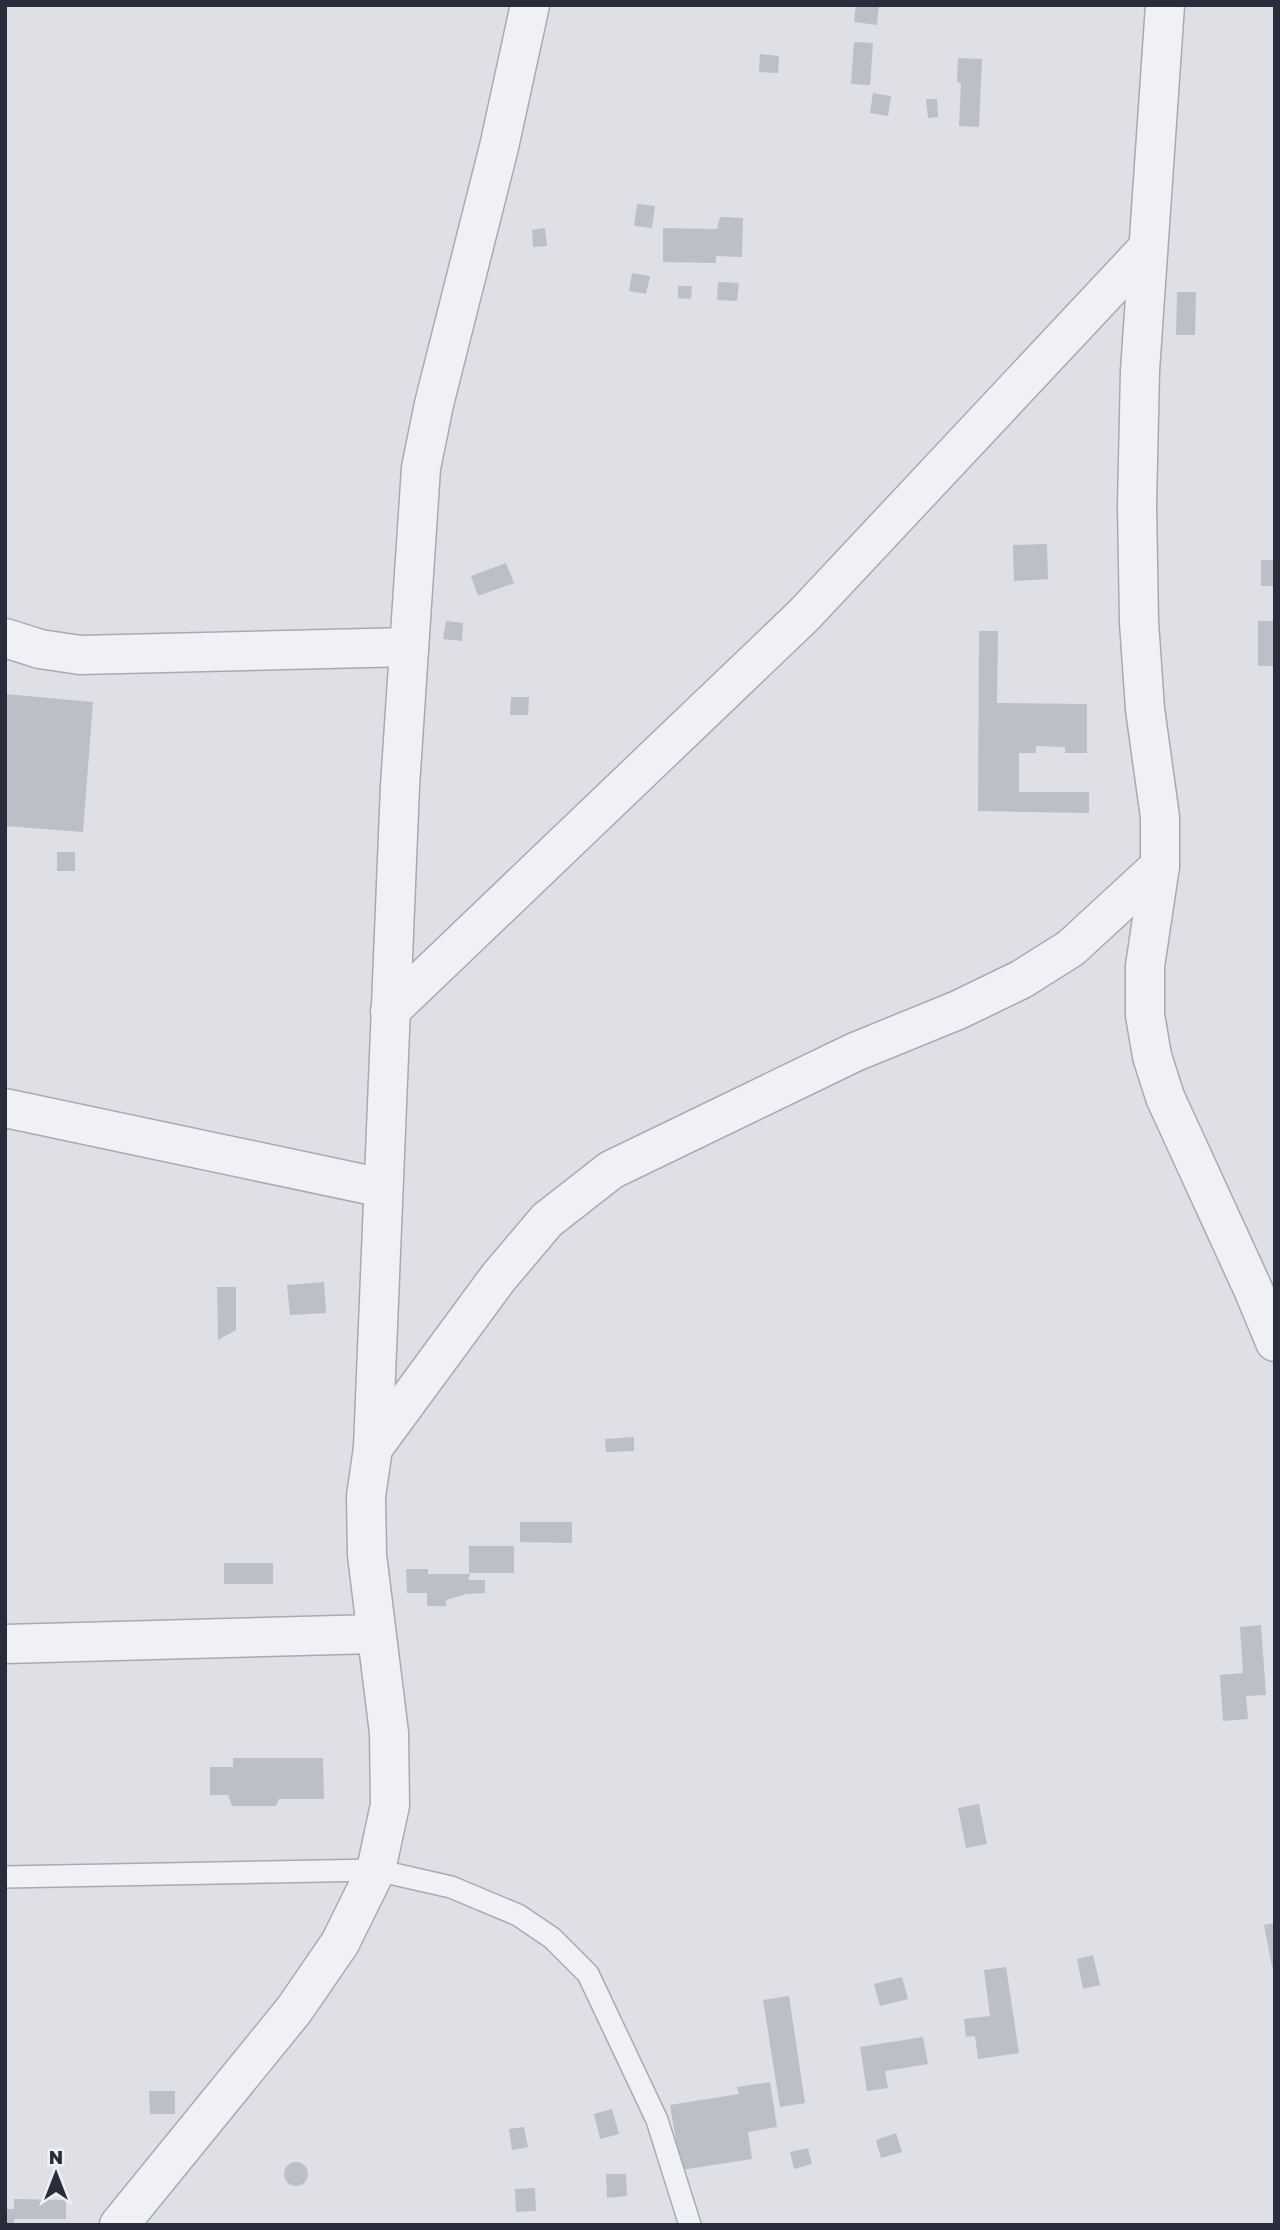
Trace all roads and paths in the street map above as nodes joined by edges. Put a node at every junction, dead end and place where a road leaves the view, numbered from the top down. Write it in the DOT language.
graph roads {
  1 [pos="530,5"];
  2 [pos="1164,5"];
  3 [pos="1147,249"];
  4 [pos="5,638"];
  5 [pos="409,647"];
  6 [pos="1160,866"];
  7 [pos="390,1011"];
  8 [pos="5,1108"];
  9 [pos="383,1188"];
  10 [pos="1275,1342"];
  11 [pos="373,1448"];
  12 [pos="375,1633"];
  13 [pos="5,1644"];
  14 [pos="376,1871"];
  15 [pos="5,1877"];
  16 [pos="118,2225"];
  17 [pos="690,2225"];
  1 -- 5 [label="street"];
  2 -- 3 [label="street"];
  3 -- 6 [label="street"];
  3 -- 7 [label="street"];
  4 -- 5 [label="street"];
  5 -- 7 [label="street"];
  6 -- 10 [label="street"];
  6 -- 11 [label="street"];
  7 -- 9 [label="street"];
  8 -- 9 [label="street"];
  9 -- 11 [label="street"];
  11 -- 12 [label="street"];
  12 -- 13 [label="street"];
  12 -- 14 [label="street"];
  14 -- 15 [label="lane"];
  14 -- 16 [label="street"];
  14 -- 17 [label="lane"];
}
